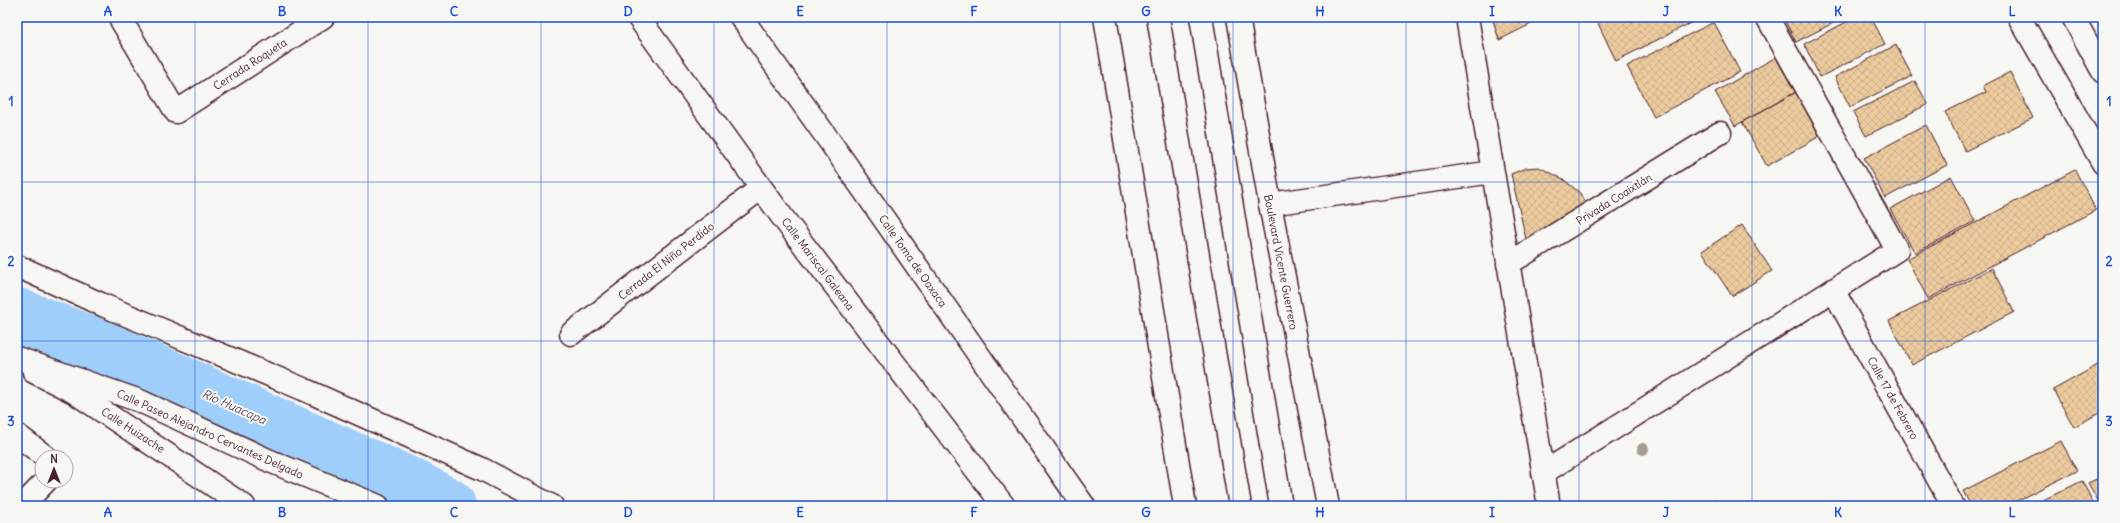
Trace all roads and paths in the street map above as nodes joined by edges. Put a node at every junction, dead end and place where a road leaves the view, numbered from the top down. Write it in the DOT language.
graph roads {
  1 [pos="323,17"];
  2 [pos="638,17"];
  3 [pos="741,17"];
  4 [pos="1105,17"];
  5 [pos="1158,17"];
  6 [pos="1201,17"];
  7 [pos="1238,17"];
  8 [pos="1467,17"];
  9 [pos="1767,17"];
  10 [pos="2019,17"];
  11 [pos="2073,17"];
  12 [pos="121,20"];
  13 [pos="2103,72"];
  14 [pos="1720,133"];
  15 [pos="2103,163"];
  16 [pos="1493,172"];
  17 [pos="761,188"];
  18 [pos="1270,204"];
  19 [pos="1508,264"];
  20 [pos="17,266"];
  21 [pos="1833,290"];
  22 [pos="571,334"];
  23 [pos="17,358"];
  24 [pos="17,363"];
  25 [pos="17,435"];
  26 [pos="35,449"];
  27 [pos="1544,472"];
  28 [pos="38,489"];
  29 [pos="22,506"];
  30 [pos="244,506"];
  31 [pos="378,506"];
  32 [pos="552,506"];
  33 [pos="1004,506"];
  34 [pos="1084,506"];
  35 [pos="1185,506"];
  36 [pos="1240,506"];
  37 [pos="1281,506"];
  38 [pos="1328,506"];
  39 [pos="1549,506"];
  40 [pos="1953,506"];
  1 -- 12 [label="main road, Cerrada Roqueta"];
  2 -- 17 [label="main road, Calle Mariscal Galeana"];
  3 -- 34 [label="main road, Calle Toma de Oaxaca"];
  4 -- 35 [label="main road"];
  5 -- 36 [label="main road"];
  6 -- 37 [label="main road"];
  7 -- 18 [label="main road, Boulevard Vicente Guerrero"];
  8 -- 16 [label="main road"];
  9 -- 21 [label="main road"];
  10 -- 15 [label="main road"];
  11 -- 13 [label="main road"];
  14 -- 19 [label="main road, Privada Coaixtlán"];
  16 -- 18 [label="main road"];
  16 -- 19 [label="main road"];
  17 -- 22 [label="main road, Cerrada El Niño Perdido"];
  17 -- 33 [label="main road, Calle Mariscal Galeana"];
  18 -- 38 [label="main road, Boulevard Vicente Guerrero"];
  19 -- 27 [label="main road"];
  20 -- 32 [label="main road"];
  21 -- 27 [label="main road"];
  21 -- 40 [label="main road, Calle 17 de Febrero"];
  23 -- 31 [label="main road, Calle Paseo Alejandro Cervantes Delgado"];
  24 -- 30 [label="main road, Calle Huizache"];
  25 -- 26 [label="main road"];
  27 -- 39 [label="main road"];
  28 -- 29 [label="main road"];
}
